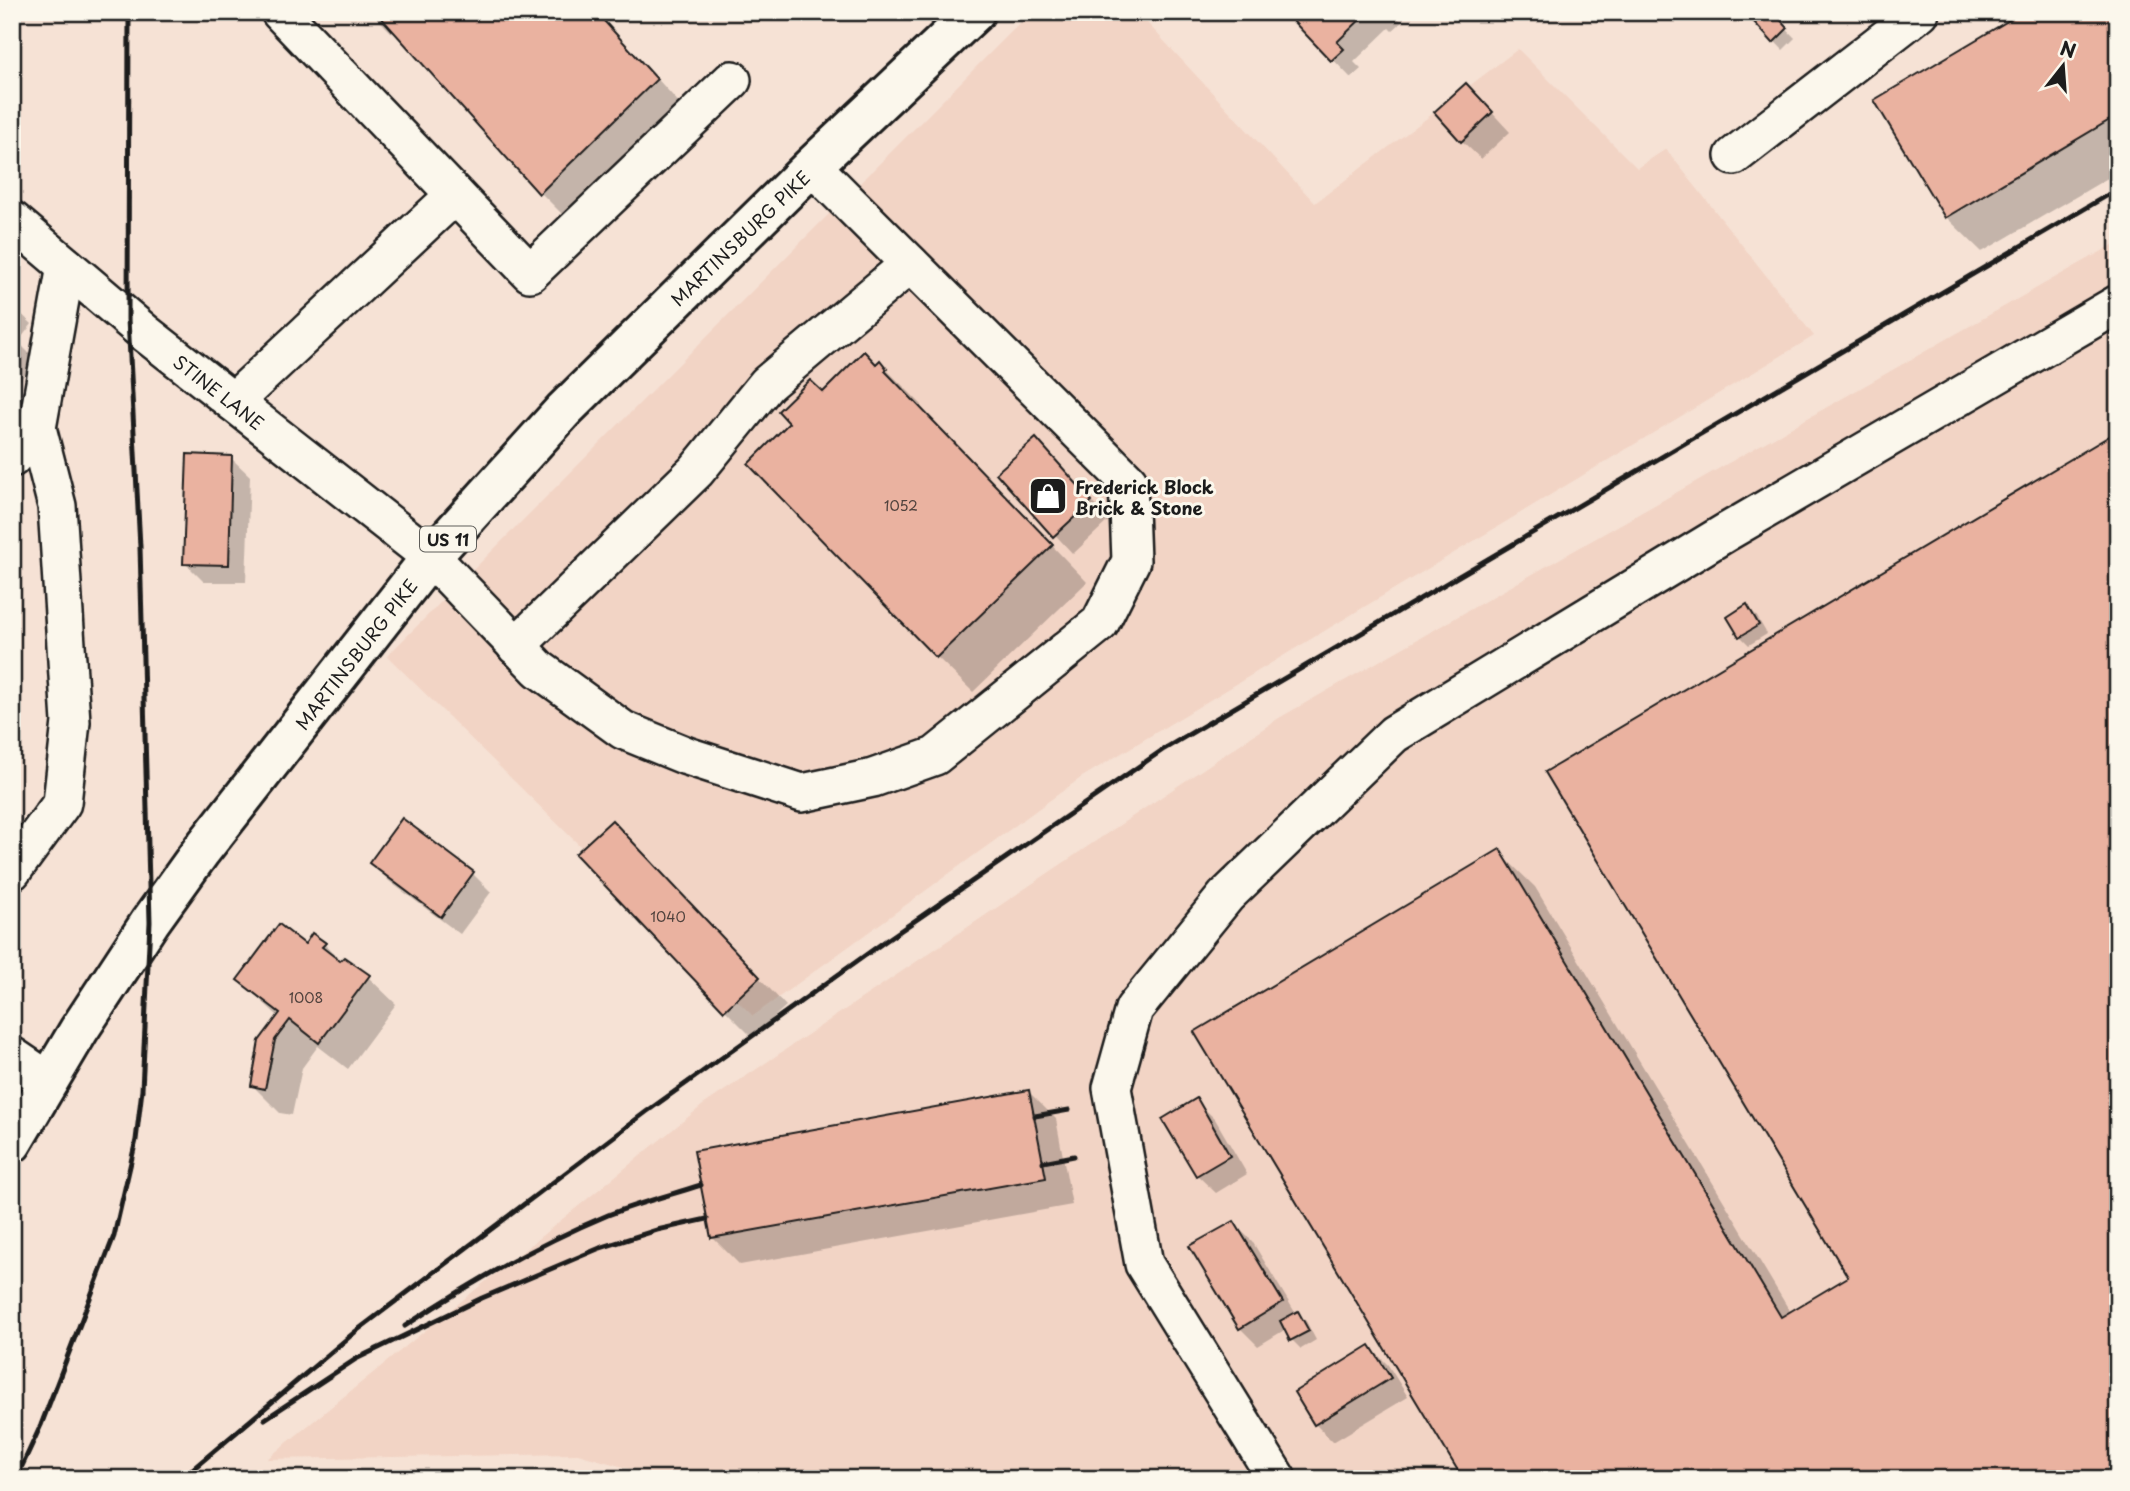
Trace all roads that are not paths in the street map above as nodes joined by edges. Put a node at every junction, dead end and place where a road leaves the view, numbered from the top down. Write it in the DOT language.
graph roads {
  1 [pos="280,12"];
  2 [pos="975,12"];
  3 [pos="1920,12"];
  4 [pos="732,80"];
  5 [pos="1734,156"];
  6 [pos="812,166"];
  7 [pos="455,195"];
  8 [pos="12,220"];
  9 [pos="910,264"];
  10 [pos="66,266"];
  11 [pos="2118,304"];
  12 [pos="233,402"];
  13 [pos="37,428"];
  14 [pos="12,458"];
  15 [pos="431,557"];
  16 [pos="516,646"];
  17 [pos="12,871"];
  18 [pos="12,1056"];
  19 [pos="49,1081"];
  20 [pos="12,1143"];
  21 [pos="1277,1479"];
  1 -- 7 [label="street"];
  2 -- 6 [label="main road, MARTINSBURG PIKE / US 11"];
  3 -- 5 [label="street"];
  4 -- 7 [label="street"];
  6 -- 9 [label="street, STINE LANE"];
  6 -- 15 [label="main road, MARTINSBURG PIKE / US 11"];
  7 -- 12 [label="street"];
  8 -- 10 [label="street, STINE LANE"];
  9 -- 16 [label="street"];
  9 -- 16 [label="street, STINE LANE"];
  10 -- 12 [label="street, STINE LANE"];
  10 -- 13 [label="street"];
  11 -- 21 [label="street"];
  12 -- 15 [label="street, STINE LANE"];
  13 -- 14 [label="street"];
  13 -- 17 [label="street"];
  15 -- 16 [label="street, STINE LANE"];
  15 -- 19 [label="main road, MARTINSBURG PIKE / US 11"];
  18 -- 19 [label="street"];
  19 -- 20 [label="main road, MARTINSBURG PIKE / US 11"];
}
